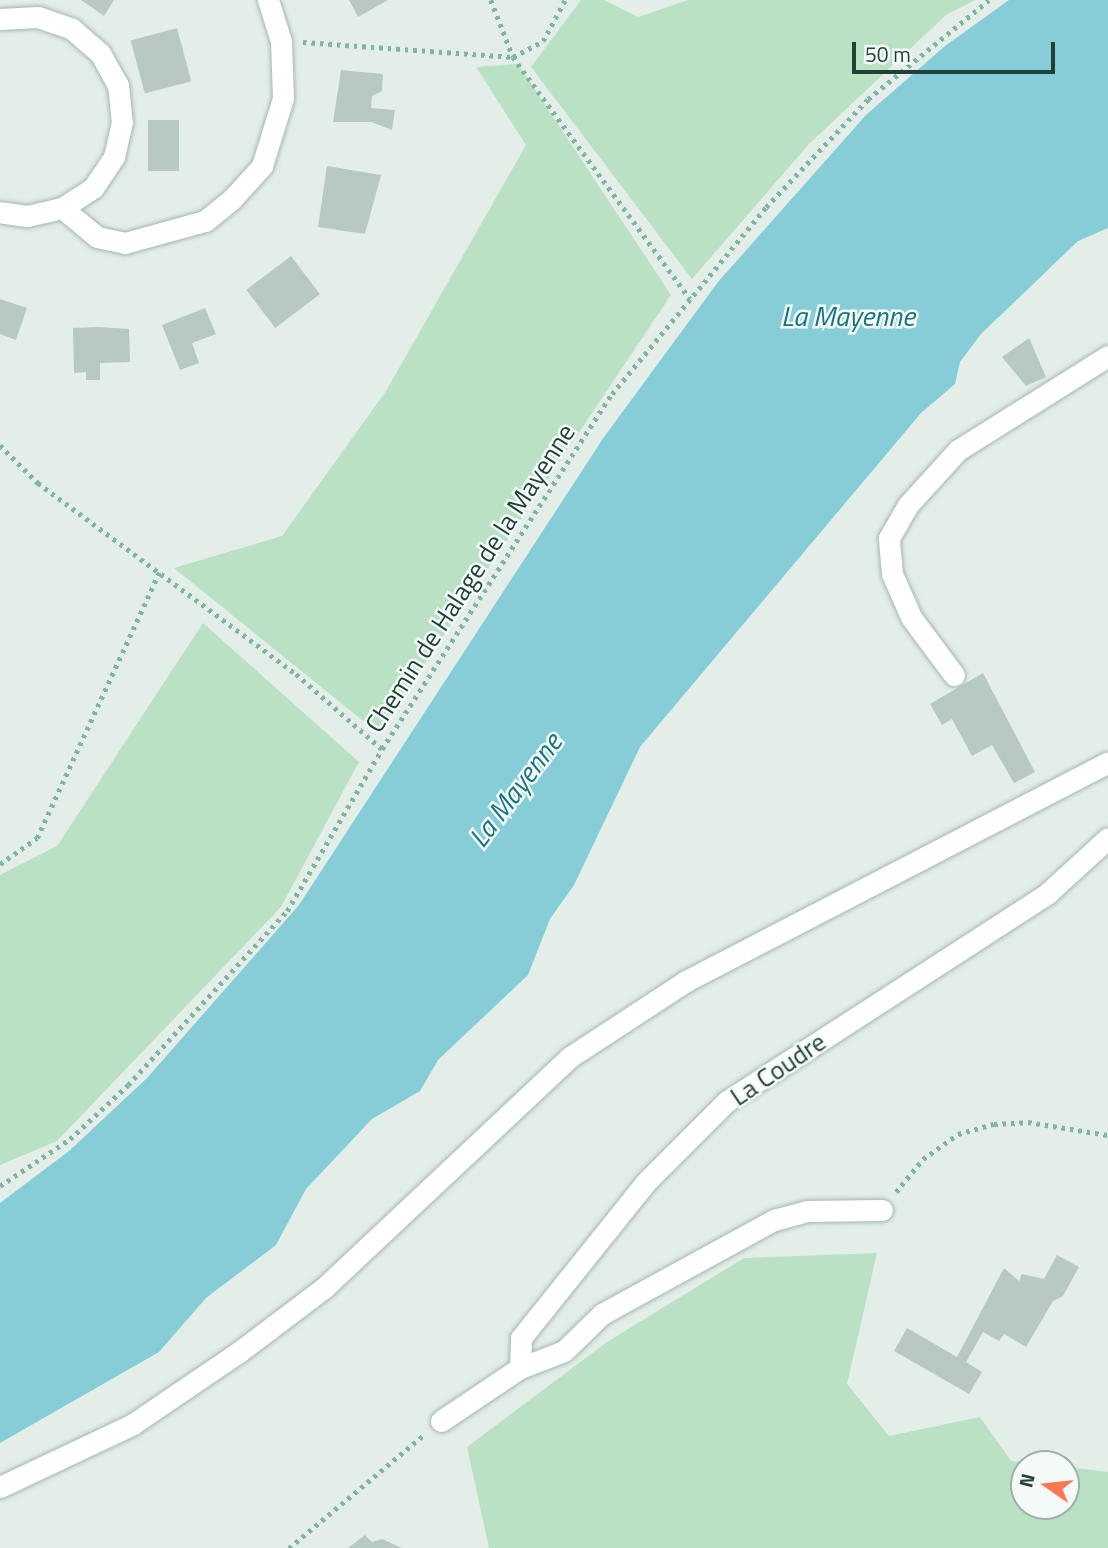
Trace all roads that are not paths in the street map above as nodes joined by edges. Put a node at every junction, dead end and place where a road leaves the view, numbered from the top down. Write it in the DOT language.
graph roads {
  1 [pos="268,0"];
  2 [pos="0,19"];
  3 [pos="62,208"];
  4 [pos="0,212"];
  5 [pos="1108,356"];
  6 [pos="954,675"];
  7 [pos="1108,762"];
  8 [pos="1108,838"];
  9 [pos="882,1210"];
  10 [pos="520,1368"];
  11 [pos="441,1420"];
  12 [pos="0,1487"];
  1 -- 3 [label="street"];
  2 -- 3 [label="street"];
  3 -- 4 [label="street"];
  5 -- 6 [label="street"];
  7 -- 12 [label="street"];
  8 -- 10 [label="street, La Coudre"];
  9 -- 10 [label="street"];
  10 -- 11 [label="street"];
}
